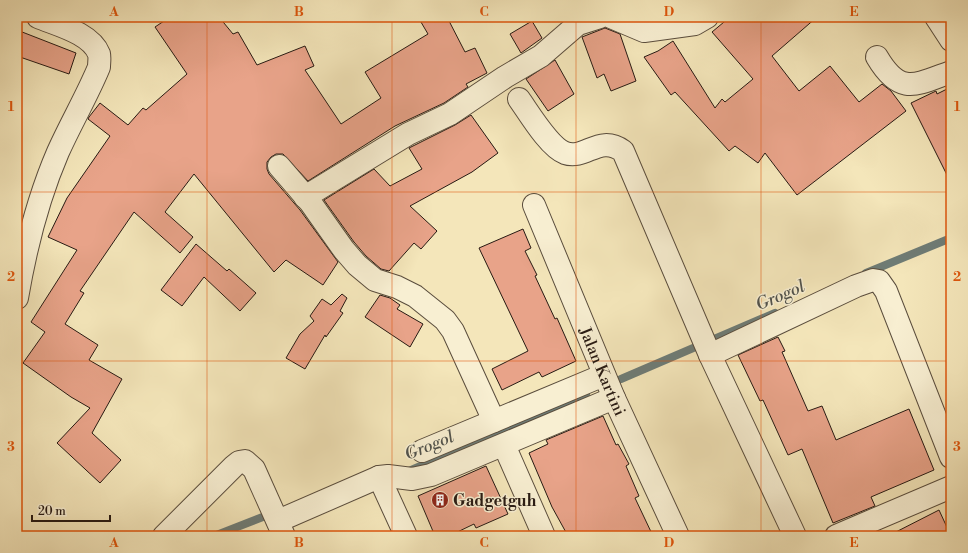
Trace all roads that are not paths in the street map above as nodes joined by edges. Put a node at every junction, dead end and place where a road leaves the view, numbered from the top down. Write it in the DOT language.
graph roads {
  1 [pos="38,17"];
  2 [pos="600,17"];
  3 [pos="611,17"];
  4 [pos="707,17"];
  5 [pos="936,17"];
  6 [pos="951,40"];
  7 [pos="877,57"];
  8 [pos="951,72"];
  9 [pos="519,99"];
  10 [pos="280,166"];
  11 [pos="306,197"];
  12 [pos="534,205"];
  13 [pos="22,246"];
  14 [pos="17,298"];
  15 [pos="706,345"];
  16 [pos="604,374"];
  17 [pos="614,398"];
  18 [pos="494,421"];
  19 [pos="504,445"];
  20 [pos="422,451"];
  21 [pos="951,457"];
  22 [pos="379,478"];
  23 [pos="951,487"];
  24 [pos="277,520"];
  25 [pos="164,536"];
  26 [pos="406,536"];
  27 [pos="544,536"];
  28 [pos="678,536"];
  29 [pos="795,536"];
  30 [pos="836,536"];
  1 -- 13 [label="street"];
  2 -- 11 [label="street"];
  3 -- 4 [label="street"];
  5 -- 6 [label="street"];
  7 -- 8 [label="street"];
  9 -- 15 [label="street"];
  10 -- 11 [label="street"];
  11 -- 18 [label="street"];
  12 -- 16 [label="street, Jalan Kartini"];
  13 -- 14 [label="street"];
  15 -- 21 [label="street"];
  15 -- 29 [label="street"];
  16 -- 17 [label="street, Jalan Kartini"];
  16 -- 18 [label="street"];
  17 -- 19 [label="street"];
  17 -- 28 [label="street, Jalan Kartini"];
  18 -- 20 [label="street"];
  19 -- 22 [label="street"];
  19 -- 27 [label="street"];
  22 -- 24 [label="street"];
  22 -- 26 [label="street"];
  23 -- 30 [label="street"];
  24 -- 25 [label="street"];
}
